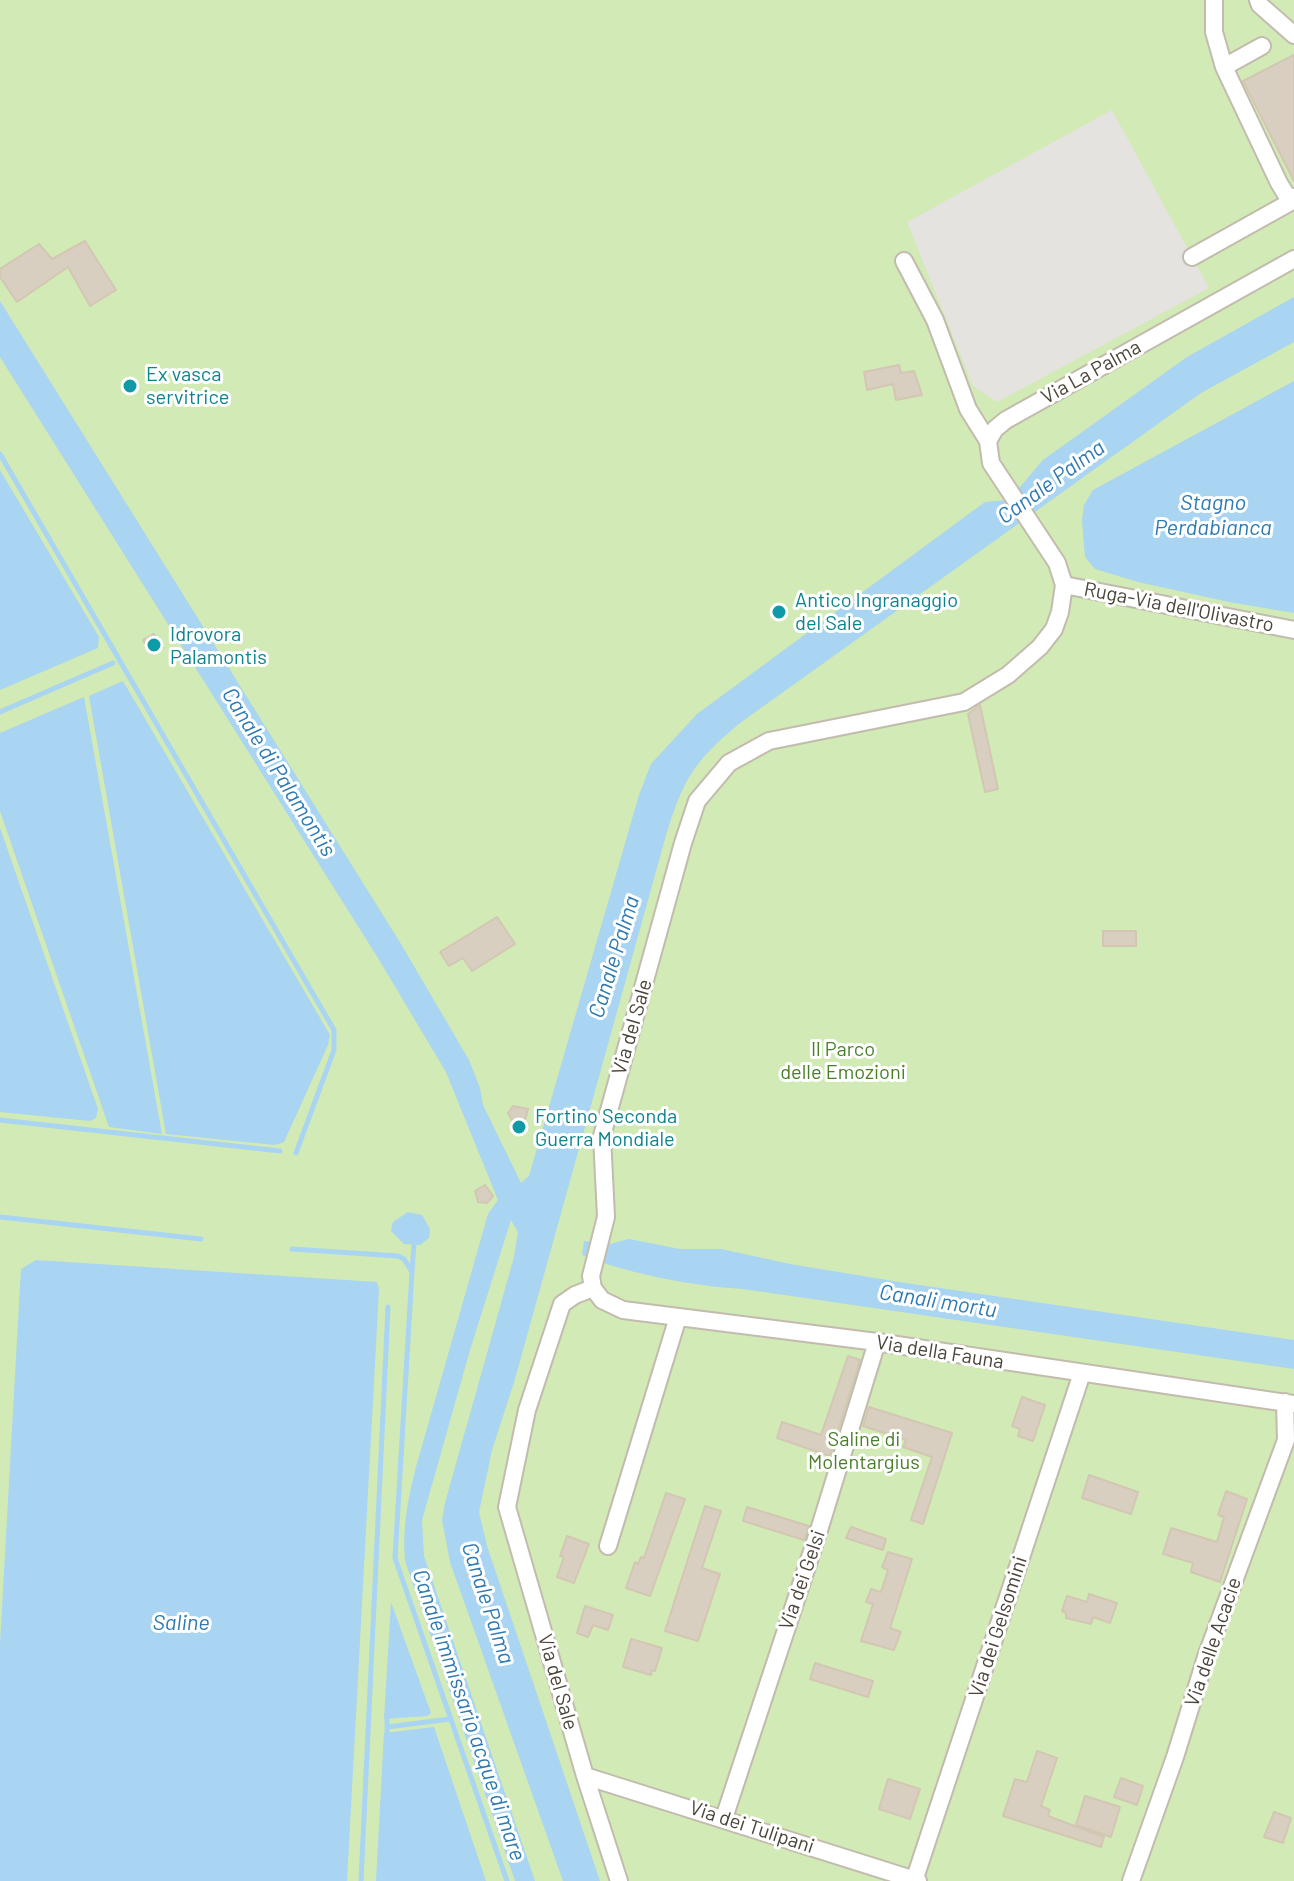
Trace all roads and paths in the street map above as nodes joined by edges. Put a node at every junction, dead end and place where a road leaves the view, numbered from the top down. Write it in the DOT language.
graph roads {
  1 [pos="1214,0"];
  2 [pos="1258,0"];
  3 [pos="1294,35"];
  4 [pos="1262,46"];
  5 [pos="1224,67"];
  6 [pos="1294,199"];
  7 [pos="1192,257"];
  8 [pos="1294,259"];
  9 [pos="904,261"];
  10 [pos="988,441"];
  11 [pos="1064,585"];
  12 [pos="1294,630"];
  13 [pos="593,1288"];
  14 [pos="678,1317"];
  15 [pos="877,1342"];
  16 [pos="1082,1373"];
  17 [pos="1290,1403"];
  18 [pos="608,1546"];
  19 [pos="585,1776"];
  20 [pos="724,1818"];
  21 [pos="619,1881"];
  22 [pos="916,1881"];
  23 [pos="1131,1881"];
  1 -- 5 [label="street"];
  2 -- 3 [label="street"];
  4 -- 5 [label="street"];
  5 -- 6 [label="street"];
  6 -- 7 [label="street"];
  8 -- 10 [label="street, Via La Palma"];
  9 -- 10 [label="street"];
  10 -- 11 [label="street"];
  11 -- 12 [label="street, Ruga-Via dell'Olivastro"];
  11 -- 13 [label="street, Via del Sale"];
  13 -- 14 [label="street, Via della Fauna"];
  13 -- 19 [label="street, Via del Sale"];
  14 -- 15 [label="street, Via della Fauna"];
  14 -- 18 [label="street"];
  15 -- 16 [label="street, Via della Fauna"];
  15 -- 20 [label="street, Via dei Gelsi"];
  16 -- 17 [label="street, Via della Fauna"];
  16 -- 22 [label="street, Via dei Gelsomini"];
  17 -- 23 [label="street, Via delle Acacie"];
  19 -- 20 [label="street, Via dei Tulipani"];
  19 -- 21 [label="street, Via del Sale"];
  20 -- 22 [label="street, Via dei Tulipani"];
}
